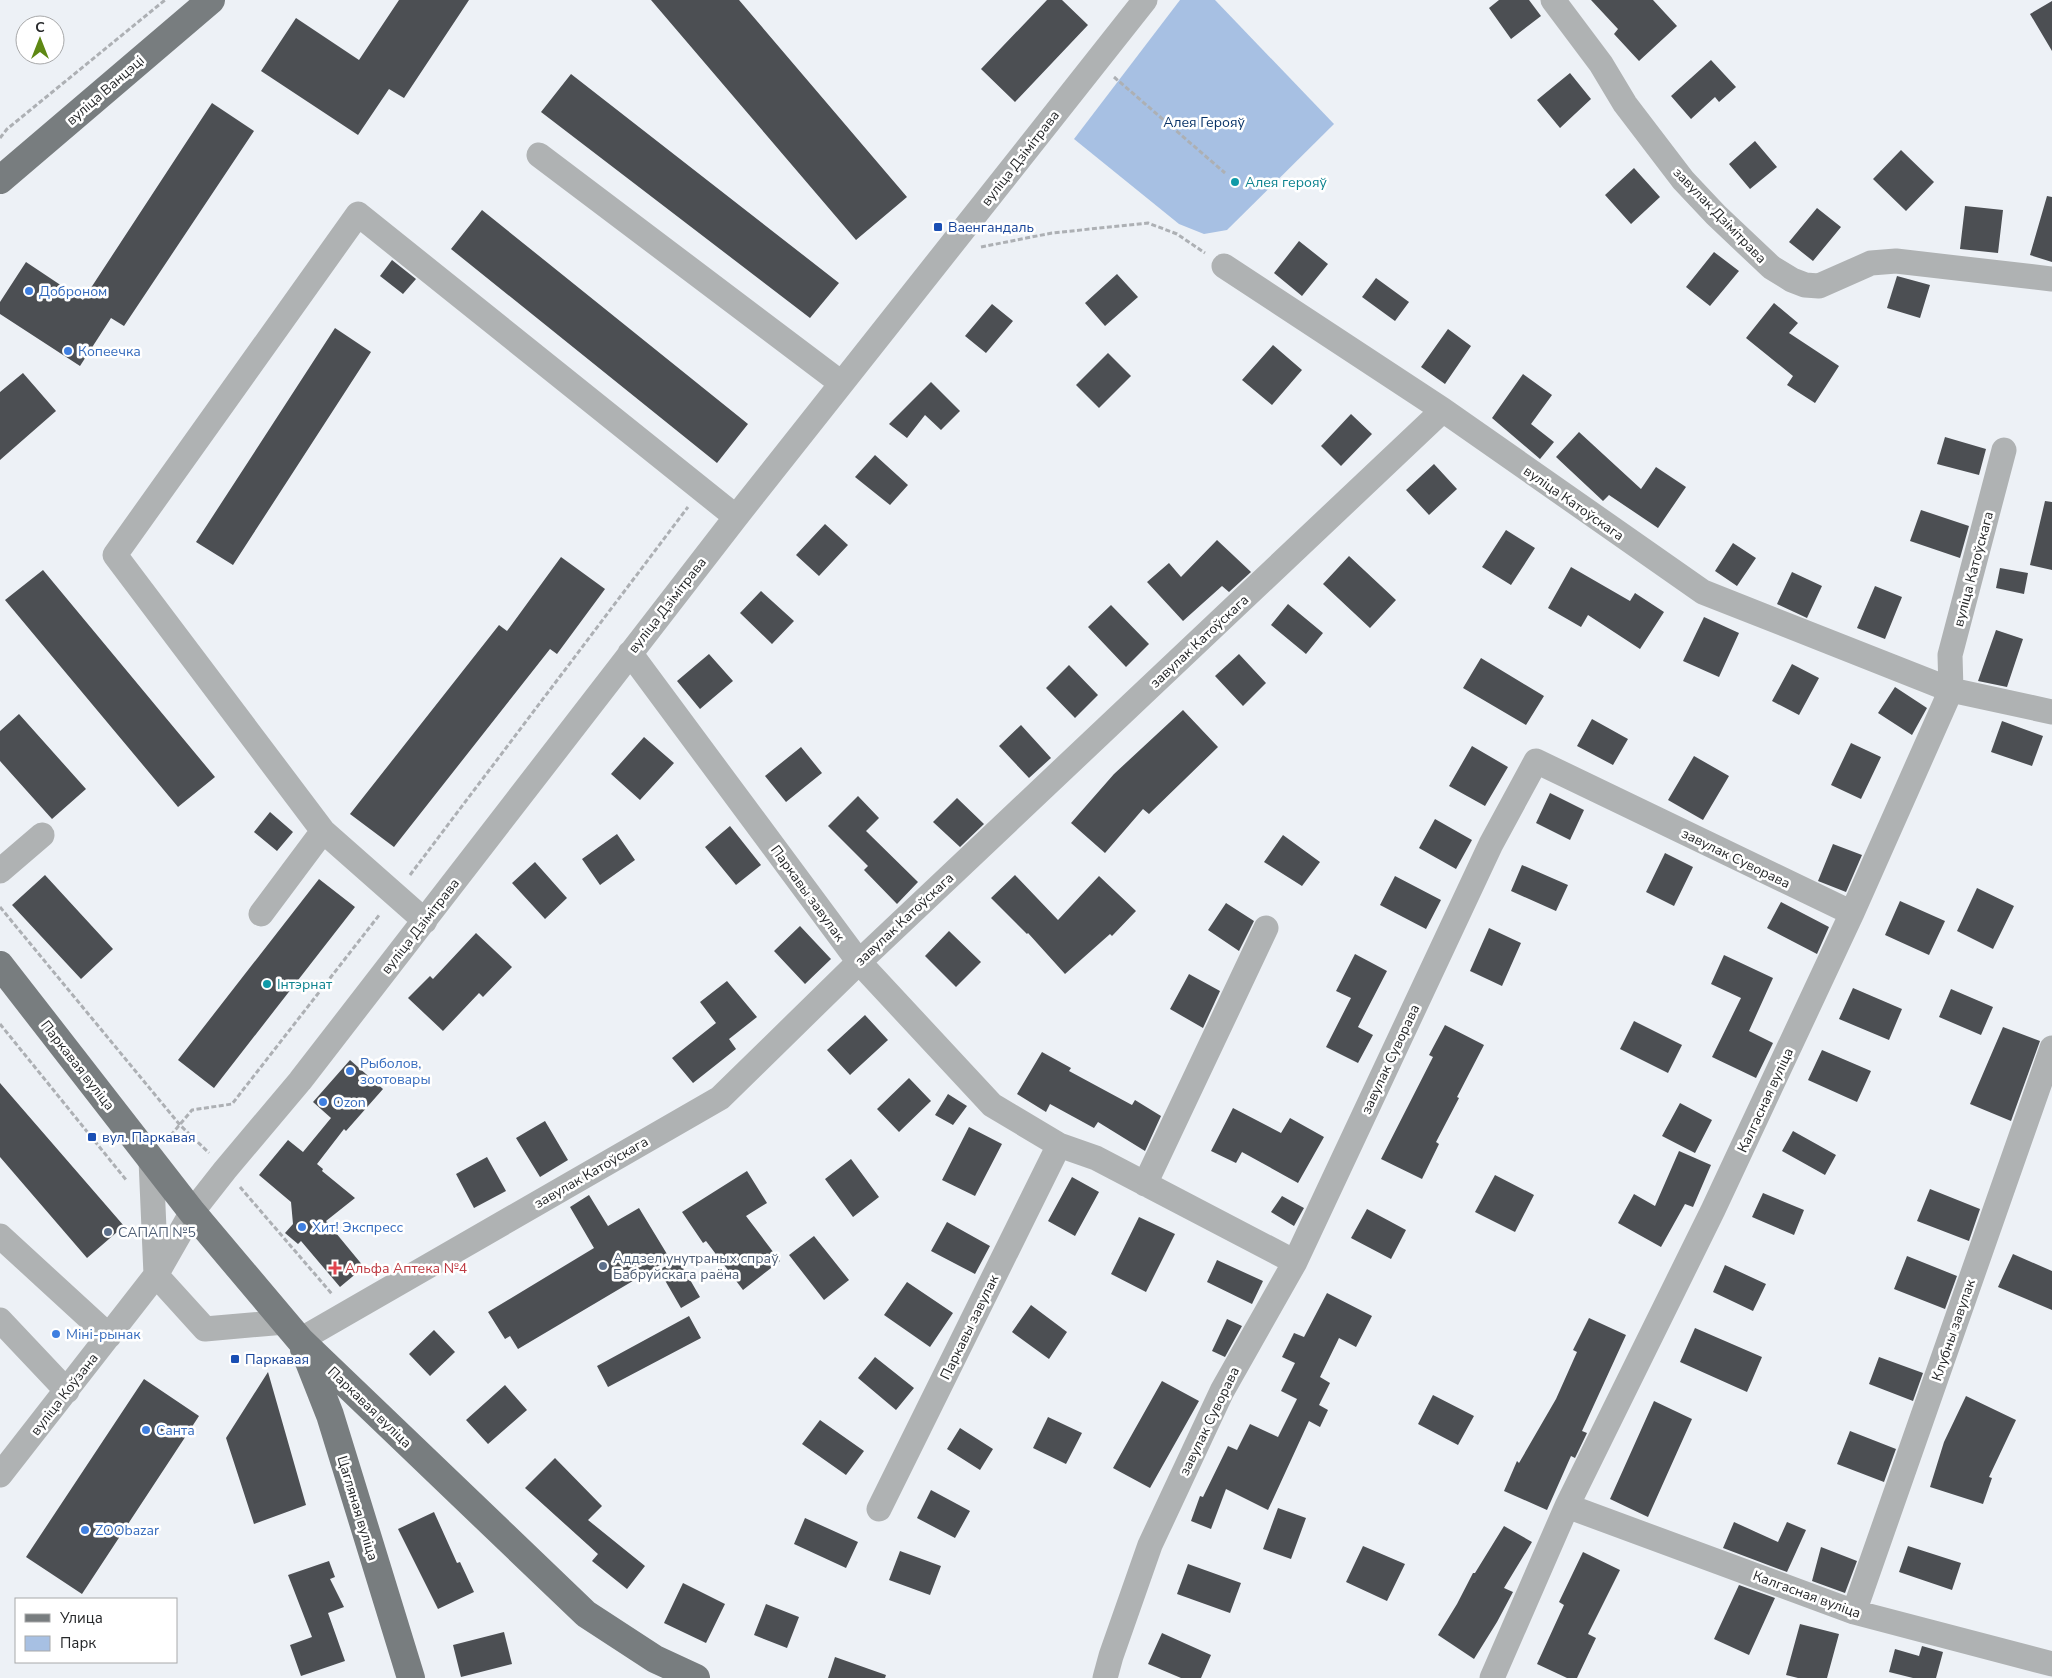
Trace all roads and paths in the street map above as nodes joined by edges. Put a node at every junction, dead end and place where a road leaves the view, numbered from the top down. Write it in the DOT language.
graph roads {
  1 [pos="165,0"];
  2 [pos="211,0"];
  3 [pos="1145,0"];
  4 [pos="1553,0"];
  5 [pos="1108,72"];
  6 [pos="0,138"];
  7 [pos="539,155"];
  8 [pos="1225,173"];
  9 [pos="0,180"];
  10 [pos="974,248"];
  11 [pos="1224,266"];
  12 [pos="2052,280"];
  13 [pos="841,383"];
  14 [pos="1443,410"];
  15 [pos="2004,450"];
  16 [pos="701,490"];
  17 [pos="736,517"];
  18 [pos="630,653"];
  19 [pos="1951,690"];
  20 [pos="2052,712"];
  21 [pos="323,831"];
  22 [pos="42,835"];
  23 [pos="0,871"];
  24 [pos="395,895"];
  25 [pos="0,908"];
  26 [pos="1852,913"];
  27 [pos="261,914"];
  28 [pos="425,921"];
  29 [pos="1266,928"];
  30 [pos="859,962"];
  31 [pos="0,964"];
  32 [pos="0,1024"];
  33 [pos="2052,1048"];
  34 [pos="180,1125"];
  35 [pos="1059,1146"];
  36 [pos="151,1160"];
  37 [pos="225,1170"];
  38 [pos="1145,1184"];
  39 [pos="132,1188"];
  40 [pos="192,1212"];
  41 [pos="0,1236"];
  42 [pos="1294,1262"];
  43 [pos="156,1275"];
  44 [pos="336,1298"];
  45 [pos="0,1320"];
  46 [pos="292,1331"];
  47 [pos="109,1336"];
  48 [pos="67,1391"];
  49 [pos="0,1475"];
  50 [pos="1567,1506"];
  51 [pos="879,1509"];
  52 [pos="1854,1612"];
  53 [pos="2052,1664"];
  54 [pos="411,1678"];
  55 [pos="696,1678"];
  56 [pos="1105,1678"];
  57 [pos="1492,1678"];
  1 -- 6 [label="path"];
  2 -- 9 [label="main road, вуліца Ванцэці"];
  3 -- 13 [label="street, вуліца Дзімітрава"];
  4 -- 12 [label="street, завулак Дзімітрава"];
  5 -- 8 [label="path"];
  7 -- 13 [label="street"];
  10 -- 11 [label="path"];
  11 -- 14 [label="street, вуліца Катоўскага"];
  13 -- 17 [label="street, вуліца Дзімітрава"];
  14 -- 19 [label="street, вуліца Катоўскага"];
  14 -- 30 [label="street, завулак Катоўскага"];
  15 -- 19 [label="street, вуліца Катоўскага"];
  16 -- 17 [label="street"];
  16 -- 21 [label="street"];
  16 -- 24 [label="path"];
  17 -- 18 [label="street, вуліца Дзімітрава"];
  18 -- 28 [label="street, вуліца Дзімітрава"];
  18 -- 30 [label="street, Паркавы завулак"];
  19 -- 20 [label="street, вуліца Катоўскага"];
  19 -- 26 [label="street, Калгасная вуліца"];
  21 -- 24 [label="street"];
  21 -- 27 [label="street"];
  22 -- 23 [label="street"];
  24 -- 28 [label="street"];
  24 -- 34 [label="path"];
  25 -- 34 [label="path"];
  26 -- 42 [label="street, завулак Суворава"];
  26 -- 50 [label="street, Калгасная вуліца"];
  28 -- 37 [label="street, вуліца Дзімітрава"];
  29 -- 38 [label="street"];
  30 -- 35 [label="street, Паркавы завулак"];
  30 -- 46 [label="street, завулак Катоўскага"];
  31 -- 36 [label="main road, Паркавая вуліца"];
  32 -- 39 [label="path"];
  33 -- 52 [label="street, Клубны завулак"];
  34 -- 36 [label="path"];
  34 -- 37 [label="path"];
  35 -- 38 [label="street, Паркавы завулак"];
  35 -- 51 [label="street, Паркавы завулак"];
  36 -- 40 [label="main road, Паркавая вуліца"];
  36 -- 43 [label="street"];
  37 -- 40 [label="street, вуліца Дзімітрава"];
  37 -- 44 [label="path"];
  38 -- 42 [label="street, Паркавы завулак"];
  40 -- 43 [label="street, вуліца Коўзана"];
  40 -- 46 [label="main road, Паркавая вуліца"];
  41 -- 47 [label="street"];
  42 -- 56 [label="street, завулак Суворава"];
  43 -- 46 [label="street"];
  43 -- 47 [label="street, вуліца Коўзана"];
  45 -- 48 [label="street"];
  46 -- 54 [label="main road, Цагляная вуліца"];
  46 -- 55 [label="main road, Паркавая вуліца"];
  47 -- 48 [label="street, вуліца Коўзана"];
  48 -- 49 [label="street, вуліца Коўзана"];
  50 -- 52 [label="street, Калгасная вуліца"];
  50 -- 57 [label="street, Калгасная вуліца"];
  52 -- 53 [label="street, Калгасная вуліца"];
}
